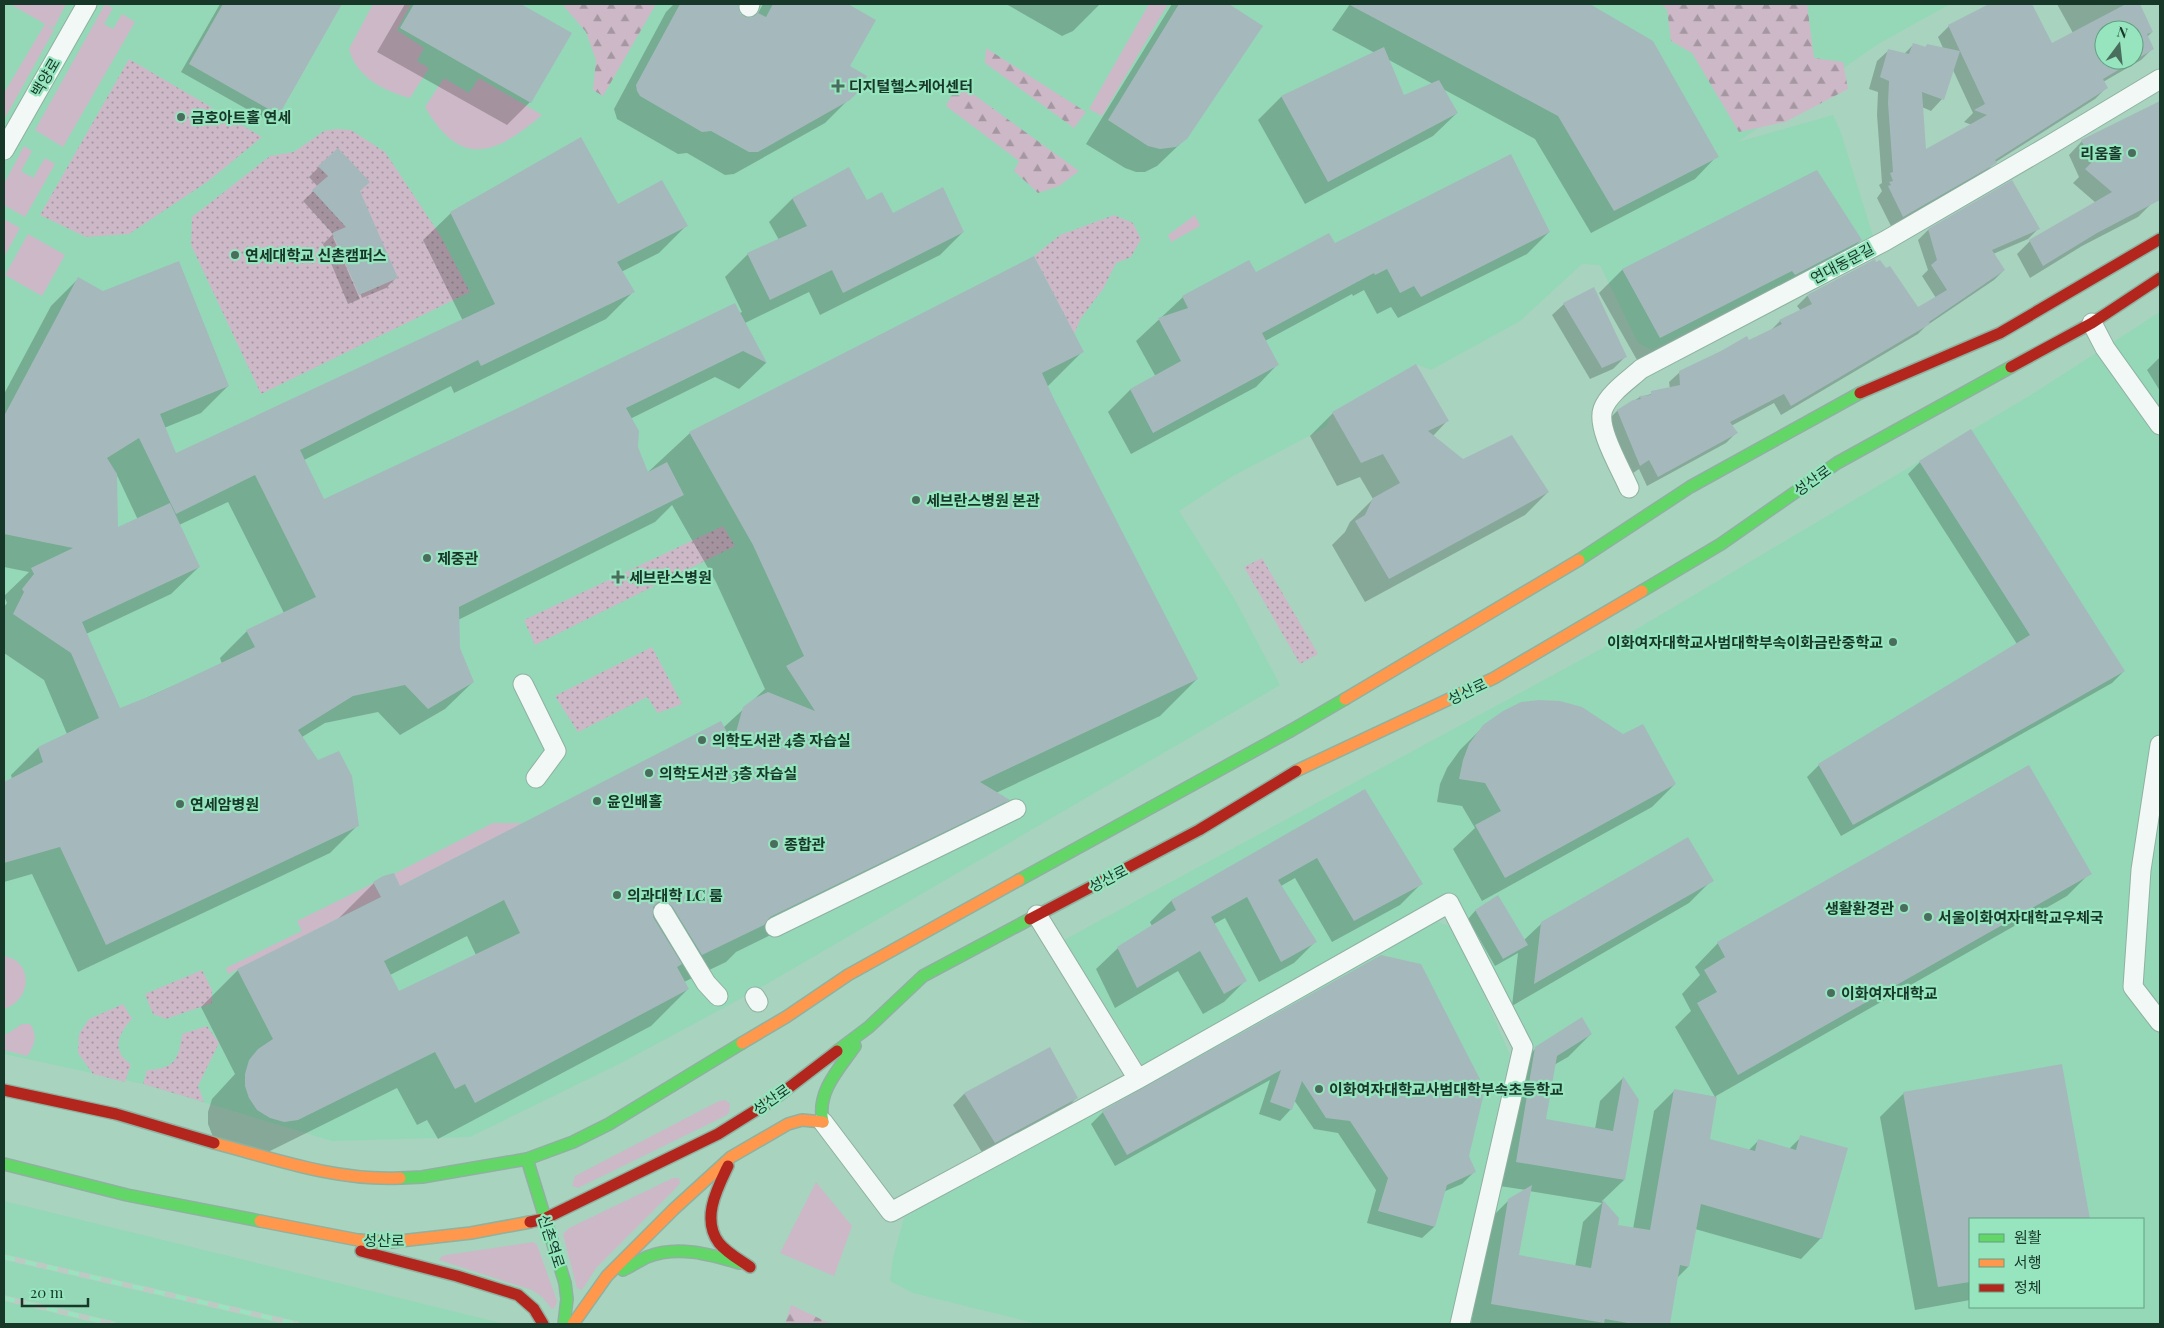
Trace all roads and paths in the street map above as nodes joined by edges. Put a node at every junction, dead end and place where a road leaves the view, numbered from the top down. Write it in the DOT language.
graph roads {
  1 [pos="87,4"];
  2 [pos="2160,78"];
  3 [pos="4,150"];
  4 [pos="2160,225"];
  5 [pos="2160,239"];
  6 [pos="2107,270"];
  7 [pos="2160,278"];
  8 [pos="2092,323"];
  9 [pos="2160,426"];
  10 [pos="1629,488"];
  11 [pos="523,684"];
  12 [pos="2160,745"];
  13 [pos="536,778"];
  14 [pos="1016,809"];
  15 [pos="663,912"];
  16 [pos="1037,915"];
  17 [pos="775,927"];
  18 [pos="718,996"];
  19 [pos="2160,1022"];
  20 [pos="869,1027"];
  21 [pos="1138,1079"];
  22 [pos="4,1090"];
  23 [pos="774,1099"];
  24 [pos="823,1122"];
  25 [pos="731,1157"];
  26 [pos="527,1159"];
  27 [pos="4,1164"];
  28 [pos="544,1219"];
  29 [pos="271,1223"];
  30 [pos="607,1276"];
  31 [pos="543,1324"];
  32 [pos="564,1324"];
  33 [pos="573,1324"];
  34 [pos="1460,1324"];
  1 -- 3 [label="street, 백양로"];
  2 -- 10 [label="street, 연대동문길"];
  4 -- 6 [label="main road"];
  5 -- 6 [label="main road"];
  6 -- 26 [label="main road"];
  7 -- 8 [label="main road, 성산로"];
  8 -- 9 [label="street"];
  8 -- 16 [label="main road, 성산로"];
  11 -- 13 [label="street"];
  12 -- 19 [label="street"];
  14 -- 17 [label="street"];
  15 -- 18 [label="street"];
  16 -- 20 [label="main road, 성산로"];
  16 -- 21 [label="street"];
  20 -- 23 [label="main road, 성산로"];
  20 -- 24 [label="main road"];
  21 -- 24 [label="street"];
  21 -- 34 [label="street"];
  22 -- 26 [label="main road"];
  23 -- 25 [label="main road"];
  23 -- 28 [label="main road, 성산로"];
  24 -- 25 [label="main road"];
  25 -- 30 [label="main road"];
  25 -- 30 [label="main road"];
  26 -- 28 [label="main road, 신촌역로"];
  27 -- 29 [label="main road, 성산로"];
  28 -- 29 [label="main road, 성산로"];
  28 -- 32 [label="main road, 신촌역로"];
  29 -- 31 [label="main road"];
  30 -- 33 [label="main road"];
}
